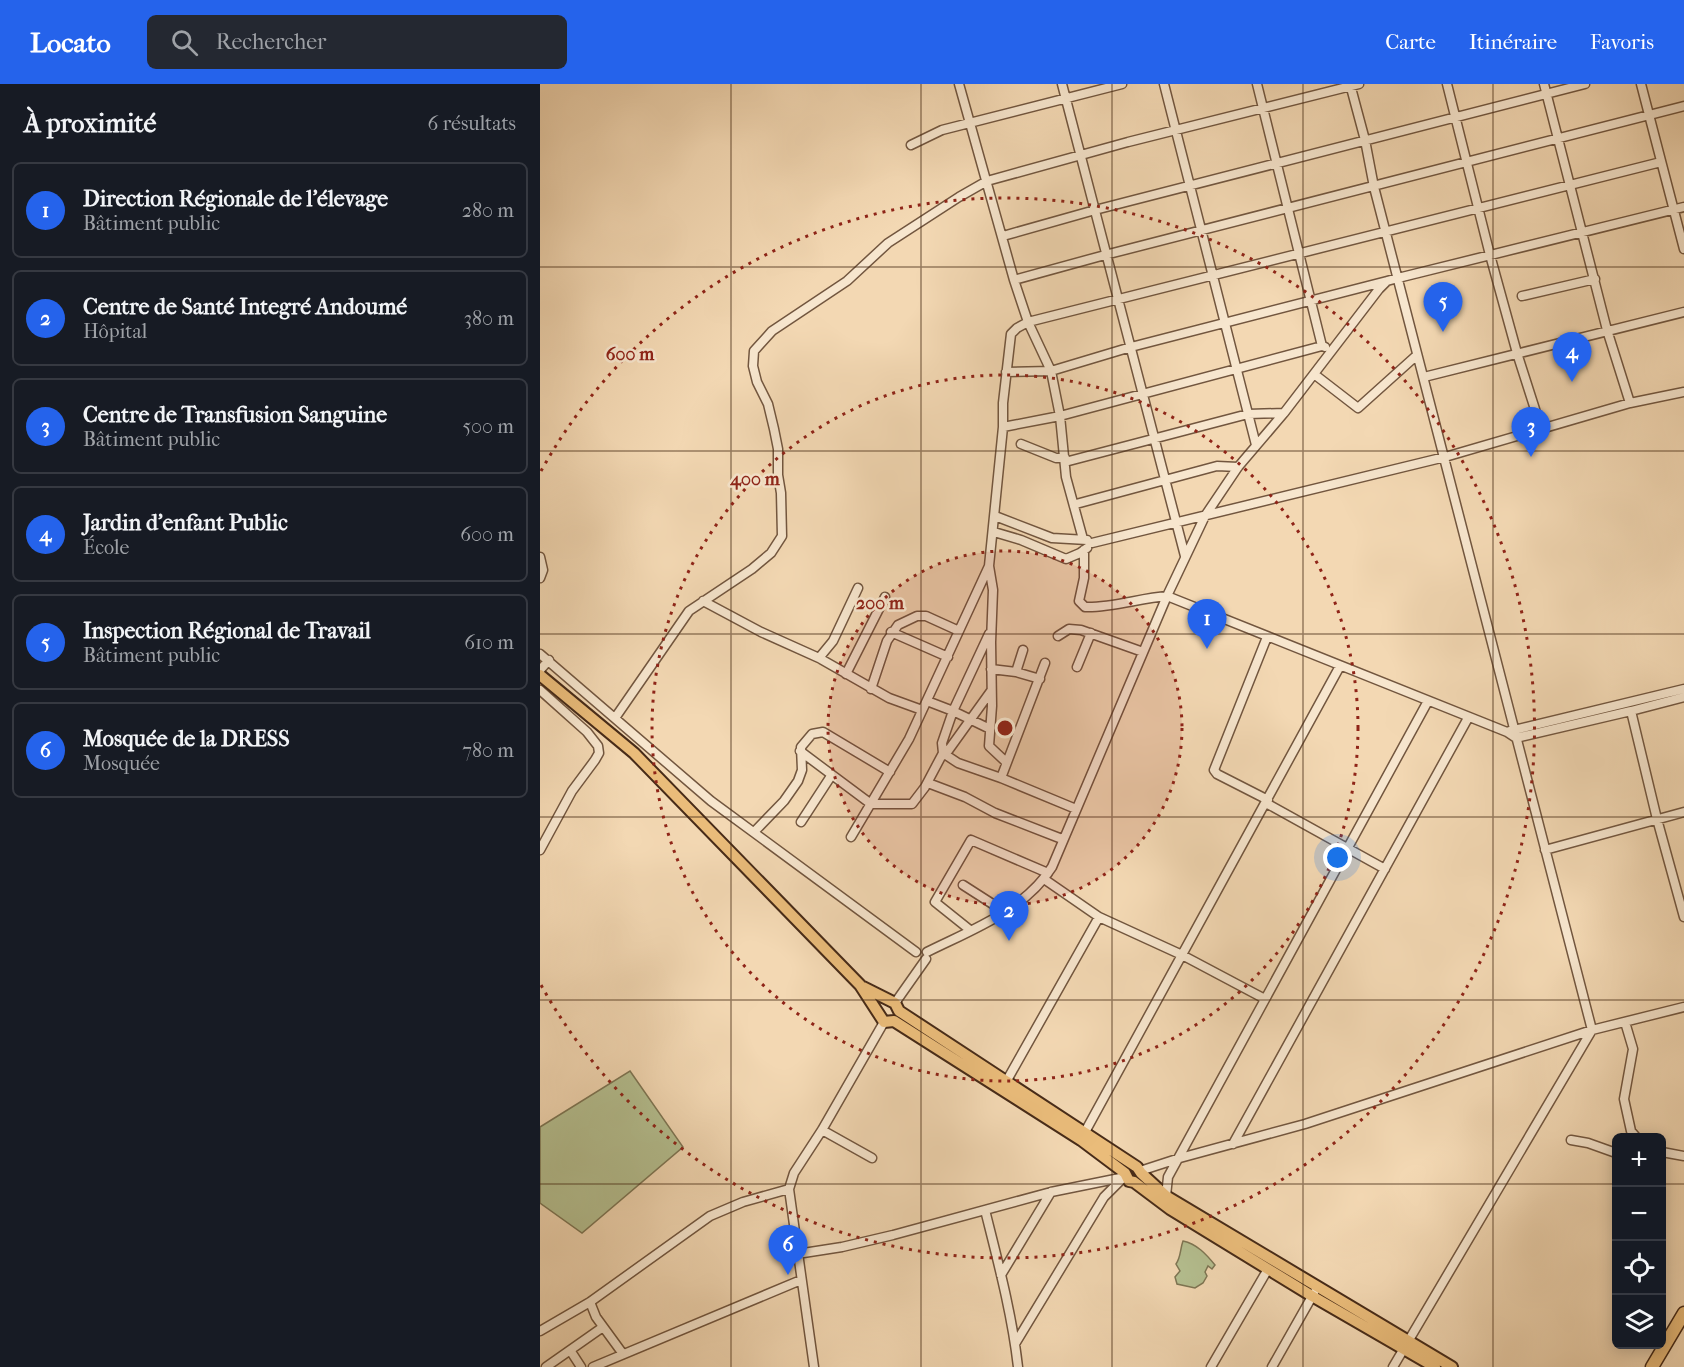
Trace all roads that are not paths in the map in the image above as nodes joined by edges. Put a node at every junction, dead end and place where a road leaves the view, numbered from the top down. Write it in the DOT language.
graph roads {
  1 [pos="959,84"];
  2 [pos="1062,84"];
  3 [pos="1122,84"];
  4 [pos="1164,84"];
  5 [pos="1257,84"];
  6 [pos="1448,84"];
  7 [pos="1584,84"];
  8 [pos="1641,84"];
  9 [pos="1353,85"];
  10 [pos="1545,89"];
  11 [pos="1066,99"];
  12 [pos="1684,106"];
  13 [pos="1263,109"];
  14 [pos="1649,116"];
  15 [pos="1455,118"];
  16 [pos="968,123"];
  17 [pos="1175,130"];
  18 [pos="1559,139"];
  19 [pos="1365,140"];
  20 [pos="911,145"];
  21 [pos="1081,156"];
  22 [pos="1661,162"];
  23 [pos="1466,163"];
  24 [pos="1277,164"];
  25 [pos="987,181"];
  26 [pos="1570,184"];
  27 [pos="1190,186"];
  28 [pos="1374,187"];
  29 [pos="1479,207"];
  30 [pos="1684,207"];
  31 [pos="1288,209"];
  32 [pos="1674,209"];
  33 [pos="1095,210"];
  34 [pos="1386,231"];
  35 [pos="1202,232"];
  36 [pos="1583,232"];
  37 [pos="1003,236"];
  38 [pos="1684,249"];
  39 [pos="1299,253"];
  40 [pos="1106,255"];
  41 [pos="1490,255"];
  42 [pos="1213,275"];
  43 [pos="1398,278"];
  44 [pos="1594,279"];
  45 [pos="1014,280"];
  46 [pos="1387,281"];
  47 [pos="1522,296"];
  48 [pos="1118,299"];
  49 [pos="1311,301"];
  50 [pos="1684,312"];
  51 [pos="1028,322"];
  52 [pos="1225,323"];
  53 [pos="1607,330"];
  54 [pos="1322,346"];
  55 [pos="1131,347"];
  56 [pos="1332,351"];
  57 [pos="1517,353"];
  58 [pos="1418,355"];
  59 [pos="1237,369"];
  60 [pos="1051,371"];
  61 [pos="1006,372"];
  62 [pos="1314,374"];
  63 [pos="1424,377"];
  64 [pos="1684,392"];
  65 [pos="1143,394"];
  66 [pos="1629,403"];
  67 [pos="1284,413"];
  68 [pos="1248,414"];
  69 [pos="1060,416"];
  70 [pos="1003,427"];
  71 [pos="1541,428"];
  72 [pos="1155,439"];
  73 [pos="1021,444"];
  74 [pos="1256,445"];
  75 [pos="1444,457"];
  76 [pos="1065,460"];
  77 [pos="1238,467"];
  78 [pos="1165,479"];
  79 [pos="1074,506"];
  80 [pos="995,516"];
  81 [pos="1205,516"];
  82 [pos="1177,523"];
  83 [pos="994,532"];
  84 [pos="1083,539"];
  85 [pos="1092,543"];
  86 [pos="1084,550"];
  87 [pos="1185,556"];
  88 [pos="540,557"];
  89 [pos="989,566"];
  90 [pos="540,578"];
  91 [pos="858,588"];
  92 [pos="1167,596"];
  93 [pos="885,597"];
  94 [pos="703,600"];
  95 [pos="991,629"];
  96 [pos="959,631"];
  97 [pos="891,632"];
  98 [pos="1091,633"];
  99 [pos="1058,636"];
  100 [pos="1267,637"];
  101 [pos="1023,650"];
  102 [pos="1143,652"];
  103 [pos="540,654"];
  104 [pos="948,657"];
  105 [pos="819,658"];
  106 [pos="549,660"];
  107 [pos="1045,663"];
  108 [pos="1340,666"];
  109 [pos="1077,667"];
  110 [pos="991,669"];
  111 [pos="1016,672"];
  112 [pos="541,674"];
  113 [pos="846,674"];
  114 [pos="1040,679"];
  115 [pos="871,688"];
  116 [pos="1684,689"];
  117 [pos="540,690"];
  118 [pos="991,691"];
  119 [pos="1684,697"];
  120 [pos="927,701"];
  121 [pos="1428,701"];
  122 [pos="922,710"];
  123 [pos="953,711"];
  124 [pos="1631,711"];
  125 [pos="615,718"];
  126 [pos="1468,718"];
  127 [pos="970,719"];
  128 [pos="990,729"];
  129 [pos="1512,733"];
  130 [pos="800,751"];
  131 [pos="944,754"];
  132 [pos="1006,762"];
  133 [pos="890,771"];
  134 [pos="831,776"];
  135 [pos="1001,778"];
  136 [pos="928,783"];
  137 [pos="1267,802"];
  138 [pos="871,804"];
  139 [pos="1076,809"];
  140 [pos="1684,812"];
  141 [pos="1657,819"];
  142 [pos="801,822"];
  143 [pos="754,832"];
  144 [pos="851,837"];
  145 [pos="1062,839"];
  146 [pos="1348,849"];
  147 [pos="540,850"];
  148 [pos="1545,850"];
  149 [pos="1385,869"];
  150 [pos="1046,876"];
  151 [pos="963,885"];
  152 [pos="1005,912"];
  153 [pos="1098,917"];
  154 [pos="1684,918"];
  155 [pos="970,930"];
  156 [pos="921,955"];
  157 [pos="1182,956"];
  158 [pos="1265,999"];
  159 [pos="1684,1007"];
  160 [pos="890,1012"];
  161 [pos="1624,1022"];
  162 [pos="1592,1030"];
  163 [pos="1006,1082"];
  164 [pos="822,1130"];
  165 [pos="1085,1132"];
  166 [pos="1632,1133"];
  167 [pos="1571,1140"];
  168 [pos="1233,1144"];
  169 [pos="1612,1150"];
  170 [pos="1666,1153"];
  171 [pos="1684,1156"];
  172 [pos="872,1158"];
  173 [pos="1180,1158"];
  174 [pos="1133,1174"];
  175 [pos="789,1189"];
  176 [pos="1051,1192"];
  177 [pos="1166,1196"];
  178 [pos="985,1210"];
  179 [pos="797,1254"];
  180 [pos="1268,1269"];
  181 [pos="1001,1275"];
  182 [pos="801,1280"];
  183 [pos="1315,1292"];
  184 [pos="590,1302"];
  185 [pos="1684,1313"];
  186 [pos="603,1327"];
  187 [pos="1684,1328"];
  188 [pos="540,1331"];
  189 [pos="1015,1344"];
  190 [pos="1406,1345"];
  191 [pos="570,1350"];
  192 [pos="622,1354"];
  193 [pos="546,1367"];
  194 [pos="581,1367"];
  195 [pos="593,1367"];
  196 [pos="814,1367"];
  197 [pos="1018,1367"];
  198 [pos="1211,1367"];
  199 [pos="1272,1367"];
  200 [pos="1394,1367"];
  201 [pos="1435,1367"];
  202 [pos="1452,1367"];
  203 [pos="1652,1367"];
  204 [pos="1661,1367"];
  1 -- 16 [label="street"];
  2 -- 11 [label="street"];
  3 -- 11 [label="street"];
  4 -- 17 [label="street"];
  5 -- 13 [label="street"];
  6 -- 15 [label="street"];
  7 -- 10 [label="street"];
  8 -- 14 [label="street"];
  9 -- 13 [label="street"];
  9 -- 19 [label="street"];
  10 -- 15 [label="street"];
  10 -- 18 [label="street"];
  11 -- 16 [label="street"];
  11 -- 21 [label="street"];
  12 -- 14 [label="street"];
  13 -- 17 [label="street"];
  13 -- 24 [label="street"];
  14 -- 18 [label="street"];
  14 -- 22 [label="street"];
  15 -- 19 [label="street"];
  15 -- 23 [label="street"];
  16 -- 20 [label="street"];
  16 -- 25 [label="street"];
  17 -- 21 [label="street"];
  17 -- 27 [label="street"];
  18 -- 23 [label="street"];
  18 -- 26 [label="street"];
  19 -- 24 [label="street"];
  19 -- 28 [label="street"];
  21 -- 25 [label="street"];
  21 -- 33 [label="street"];
  22 -- 26 [label="street"];
  22 -- 32 [label="street"];
  23 -- 28 [label="street"];
  23 -- 29 [label="street"];
  24 -- 27 [label="street"];
  24 -- 31 [label="street"];
  25 -- 37 [label="street"];
  25 -- 94 [label="street"];
  26 -- 29 [label="street"];
  26 -- 36 [label="street"];
  27 -- 33 [label="street"];
  27 -- 35 [label="street"];
  28 -- 31 [label="street"];
  28 -- 34 [label="street"];
  29 -- 34 [label="street"];
  29 -- 41 [label="street"];
  30 -- 32 [label="street"];
  31 -- 35 [label="street"];
  31 -- 39 [label="street"];
  32 -- 36 [label="street"];
  32 -- 38 [label="street"];
  33 -- 37 [label="street"];
  33 -- 40 [label="street"];
  34 -- 39 [label="street"];
  34 -- 43 [label="street"];
  35 -- 40 [label="street"];
  35 -- 42 [label="street"];
  36 -- 41 [label="street"];
  36 -- 44 [label="street"];
  37 -- 45 [label="street"];
  39 -- 42 [label="street"];
  39 -- 49 [label="street"];
  40 -- 45 [label="street"];
  40 -- 48 [label="street"];
  41 -- 43 [label="street"];
  41 -- 57 [label="street"];
  42 -- 48 [label="street"];
  42 -- 52 [label="street"];
  43 -- 46 [label="street"];
  43 -- 58 [label="street"];
  44 -- 47 [label="street"];
  44 -- 53 [label="street"];
  45 -- 51 [label="street"];
  46 -- 49 [label="street"];
  46 -- 56 [label="street"];
  48 -- 51 [label="street"];
  48 -- 55 [label="street"];
  49 -- 52 [label="street"];
  49 -- 54 [label="street"];
  50 -- 53 [label="street"];
  51 -- 60 [label="street"];
  51 -- 61 [label="street"];
  52 -- 55 [label="street"];
  52 -- 59 [label="street"];
  53 -- 57 [label="street"];
  53 -- 66 [label="street"];
  54 -- 56 [label="street"];
  54 -- 59 [label="street"];
  55 -- 60 [label="street"];
  55 -- 65 [label="street"];
  56 -- 62 [label="street"];
  57 -- 63 [label="street"];
  57 -- 71 [label="street"];
  58 -- 62 [label="street"];
  58 -- 63 [label="street"];
  59 -- 65 [label="street"];
  59 -- 68 [label="street"];
  60 -- 61 [label="street"];
  60 -- 69 [label="street"];
  61 -- 70 [label="street"];
  62 -- 67 [label="street"];
  63 -- 75 [label="street"];
  64 -- 66 [label="street"];
  65 -- 69 [label="street"];
  65 -- 72 [label="street"];
  66 -- 71 [label="street"];
  67 -- 68 [label="street"];
  67 -- 74 [label="street"];
  68 -- 72 [label="street"];
  68 -- 74 [label="street"];
  69 -- 70 [label="street"];
  69 -- 76 [label="street"];
  70 -- 80 [label="street"];
  71 -- 75 [label="street"];
  72 -- 76 [label="street"];
  72 -- 78 [label="street"];
  73 -- 76 [label="street"];
  74 -- 77 [label="street"];
  75 -- 81 [label="street"];
  75 -- 129 [label="street"];
  76 -- 79 [label="street"];
  77 -- 78 [label="street"];
  77 -- 81 [label="street"];
  78 -- 79 [label="street"];
  78 -- 82 [label="street"];
  79 -- 84 [label="street"];
  80 -- 83 [label="street"];
  80 -- 84 [label="street"];
  81 -- 82 [label="street"];
  81 -- 87 [label="street"];
  82 -- 85 [label="street"];
  82 -- 87 [label="street"];
  83 -- 86 [label="street"];
  83 -- 89 [label="street"];
  84 -- 85 [label="street"];
  85 -- 86 [label="street"];
  86 -- 92 [label="street"];
  87 -- 92 [label="street"];
  88 -- 90 [label="street"];
  89 -- 95 [label="street"];
  89 -- 96 [label="street"];
  91 -- 105 [label="street"];
  92 -- 100 [label="street"];
  92 -- 102 [label="street"];
  93 -- 113 [label="street"];
  94 -- 105 [label="street"];
  94 -- 125 [label="street"];
  95 -- 110 [label="street"];
  95 -- 123 [label="street"];
  96 -- 97 [label="street"];
  96 -- 104 [label="street"];
  97 -- 104 [label="street"];
  97 -- 115 [label="street"];
  98 -- 99 [label="street"];
  98 -- 102 [label="street"];
  98 -- 109 [label="street"];
  100 -- 108 [label="street"];
  100 -- 137 [label="street"];
  101 -- 111 [label="street"];
  102 -- 139 [label="street"];
  103 -- 106 [label="street"];
  104 -- 120 [label="street"];
  105 -- 113 [label="street"];
  106 -- 112 [label="street"];
  106 -- 125 [label="street"];
  107 -- 114 [label="street"];
  108 -- 121 [label="street"];
  108 -- 137 [label="street"];
  110 -- 111 [label="street"];
  110 -- 118 [label="street"];
  111 -- 114 [label="street"];
  112 -- 160 [label="main road"];
  113 -- 115 [label="street"];
  114 -- 132 [label="street"];
  115 -- 122 [label="street"];
  116 -- 129 [label="street"];
  117 -- 147 [label="street"];
  118 -- 127 [label="street"];
  118 -- 128 [label="street"];
  119 -- 124 [label="street"];
  120 -- 122 [label="street"];
  120 -- 123 [label="street"];
  121 -- 126 [label="street"];
  121 -- 146 [label="street"];
  122 -- 133 [label="street"];
  123 -- 127 [label="street"];
  123 -- 131 [label="street"];
  124 -- 129 [label="street"];
  124 -- 141 [label="street"];
  125 -- 143 [label="street"];
  126 -- 129 [label="street"];
  126 -- 149 [label="street"];
  127 -- 128 [label="street"];
  127 -- 131 [label="street"];
  128 -- 132 [label="street"];
  129 -- 148 [label="street"];
  130 -- 133 [label="street"];
  130 -- 134 [label="street"];
  130 -- 143 [label="street"];
  131 -- 135 [label="street"];
  131 -- 136 [label="street"];
  132 -- 135 [label="street"];
  133 -- 138 [label="street"];
  134 -- 138 [label="street"];
  134 -- 142 [label="street"];
  135 -- 139 [label="street"];
  136 -- 138 [label="street"];
  136 -- 145 [label="street"];
  137 -- 146 [label="street"];
  137 -- 157 [label="street"];
  138 -- 144 [label="street"];
  139 -- 145 [label="street"];
  140 -- 141 [label="street"];
  141 -- 148 [label="street"];
  141 -- 154 [label="street"];
  143 -- 156 [label="street"];
  145 -- 150 [label="street"];
  146 -- 149 [label="street"];
  146 -- 158 [label="street"];
  148 -- 162 [label="street"];
  149 -- 168 [label="street"];
  150 -- 152 [label="street"];
  150 -- 153 [label="street"];
  150 -- 155 [label="street"];
  151 -- 152 [label="street"];
  152 -- 155 [label="street"];
  153 -- 157 [label="street"];
  153 -- 163 [label="street"];
  155 -- 156 [label="street"];
  156 -- 160 [label="street"];
  157 -- 158 [label="street"];
  157 -- 165 [label="street"];
  158 -- 173 [label="street"];
  159 -- 161 [label="street"];
  160 -- 163 [label="main road"];
  160 -- 164 [label="street"];
  160 -- 174 [label="main road"];
  161 -- 162 [label="street"];
  161 -- 166 [label="street"];
  162 -- 168 [label="street"];
  162 -- 190 [label="street"];
  163 -- 165 [label="main road"];
  164 -- 172 [label="street"];
  164 -- 175 [label="street"];
  165 -- 174 [label="main road"];
  167 -- 169 [label="street"];
  168 -- 173 [label="street"];
  170 -- 171 [label="street"];
  173 -- 174 [label="street"];
  173 -- 177 [label="street"];
  174 -- 176 [label="street"];
  174 -- 177 [label="main road"];
  174 -- 180 [label="main road"];
  174 -- 189 [label="street"];
  175 -- 179 [label="street"];
  175 -- 184 [label="street"];
  176 -- 178 [label="street"];
  176 -- 181 [label="street"];
  177 -- 183 [label="main road"];
  178 -- 179 [label="street"];
  178 -- 181 [label="street"];
  179 -- 182 [label="street"];
  180 -- 183 [label="main road"];
  180 -- 198 [label="street"];
  181 -- 189 [label="street"];
  182 -- 192 [label="street"];
  182 -- 196 [label="street"];
  183 -- 190 [label="main road"];
  183 -- 199 [label="street"];
  184 -- 186 [label="street"];
  184 -- 188 [label="street"];
  185 -- 203 [label="highway"];
  186 -- 191 [label="street"];
  186 -- 192 [label="street"];
  187 -- 204 [label="highway"];
  189 -- 197 [label="street"];
  190 -- 200 [label="street"];
  190 -- 201 [label="main road"];
  190 -- 202 [label="main road"];
  191 -- 193 [label="street"];
  191 -- 194 [label="street"];
  192 -- 195 [label="street"];
}
